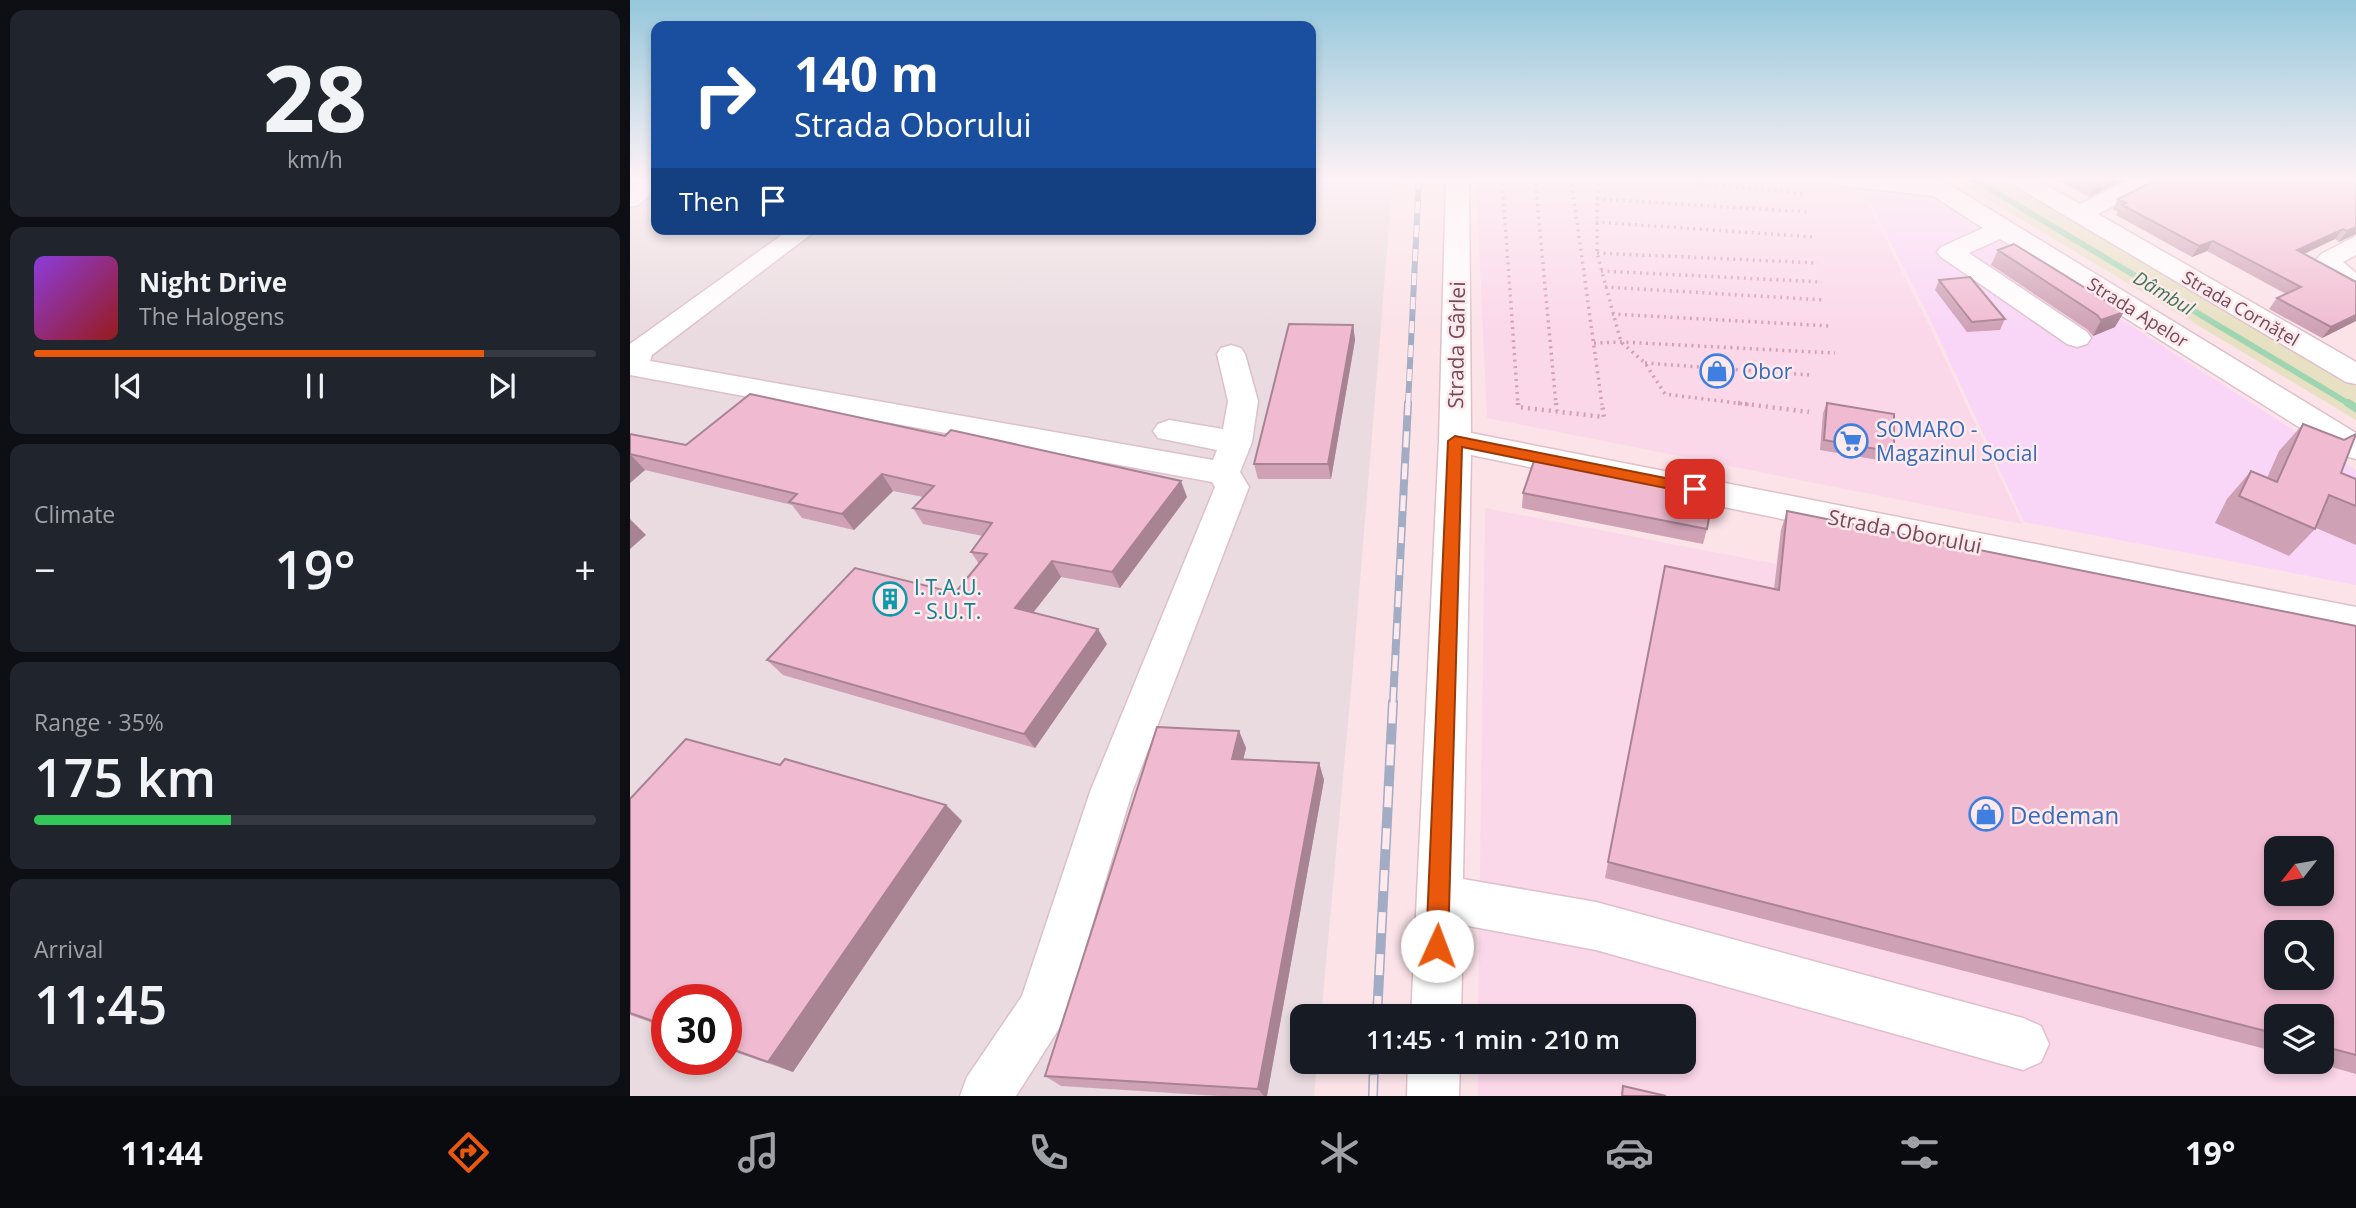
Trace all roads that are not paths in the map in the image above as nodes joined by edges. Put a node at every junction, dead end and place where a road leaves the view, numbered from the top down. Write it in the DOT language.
graph roads {
  1 [pos="1457,229"];
  2 [pos="2000,229"];
  3 [pos="2005,229"];
  4 [pos="2106,229"];
  5 [pos="798,235"];
  6 [pos="2356,244"];
  7 [pos="2356,285"];
  8 [pos="2077,338"];
  9 [pos="2356,347"];
  10 [pos="1231,354"];
  11 [pos="2330,360"];
  12 [pos="2356,375"];
  13 [pos="1169,431"];
  14 [pos="1455,441"];
  15 [pos="2356,448"];
  16 [pos="1229,457"];
  17 [pos="2356,622"];
  18 [pos="1438,898"];
  19 [pos="1436,1004"];
  20 [pos="2023,1044"];
  21 [pos="1434,1074"];
  22 [pos="986,1096"];
  23 [pos="1433,1096"];
  1 -- 14 [label="street, Strada Gârlei"];
  2 -- 8 [label="street"];
  3 -- 15 [label="street, Strada Apelor"];
  4 -- 11 [label="street, Strada Cornățel"];
  5 -- 16 [label="street"];
  6 -- 7 [label="street"];
  9 -- 11 [label="street"];
  10 -- 16 [label="street"];
  11 -- 12 [label="street, Strada Cornățel"];
  13 -- 16 [label="street"];
  14 -- 17 [label="street, Strada Oborului"];
  14 -- 18 [label="street, Strada Gârlei"];
  16 -- 22 [label="street"];
  18 -- 19 [label="street, Strada Gârlei"];
  18 -- 20 [label="street"];
  21 -- 23 [label="street"];
}
